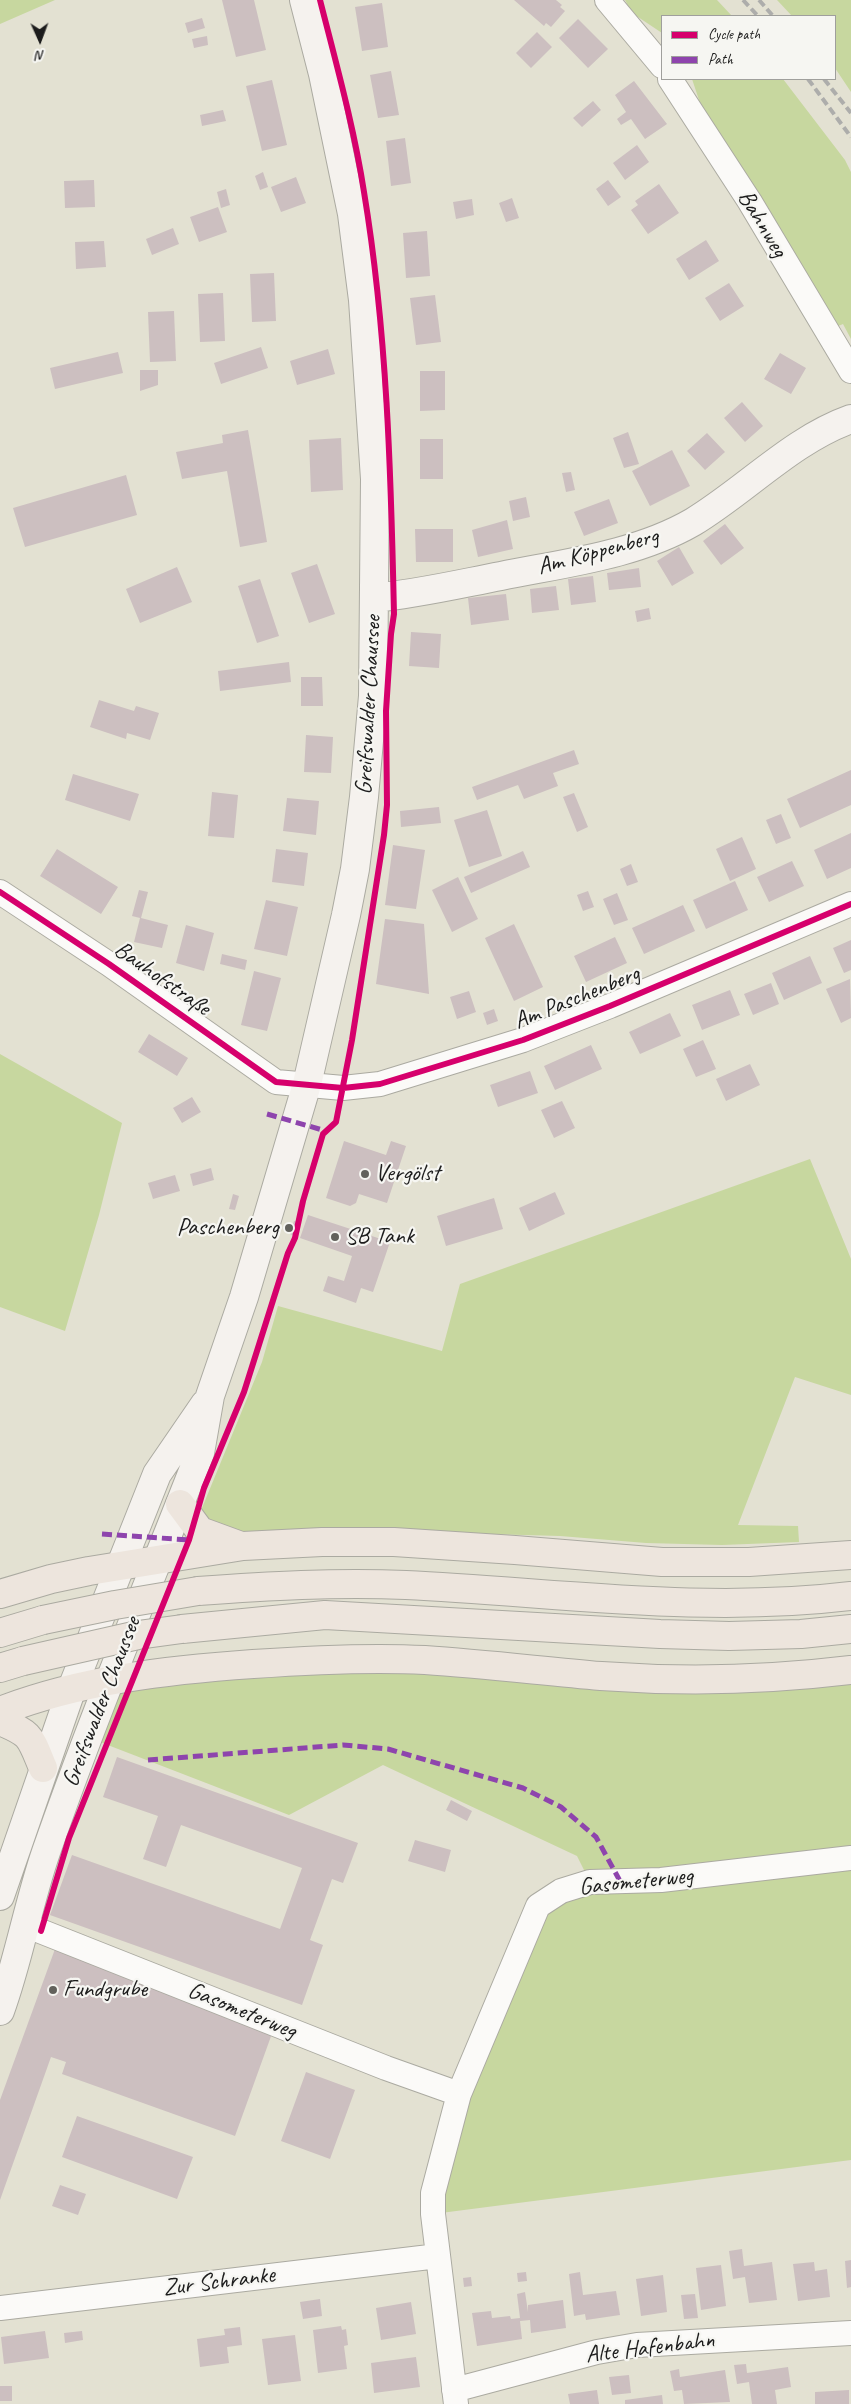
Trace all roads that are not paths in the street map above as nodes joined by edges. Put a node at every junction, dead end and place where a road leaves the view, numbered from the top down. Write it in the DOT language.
graph roads {
  1 [pos="304,0"];
  2 [pos="607,0"];
  3 [pos="661,65"];
  4 [pos="671,80"];
  5 [pos="851,371"];
  6 [pos="851,418"];
  7 [pos="384,597"];
  8 [pos="0,892"];
  9 [pos="851,904"];
  10 [pos="307,1084"];
  11 [pos="210,1396"];
  12 [pos="180,1504"];
  13 [pos="243,1546"];
  14 [pos="851,1555"];
  15 [pos="158,1560"];
  16 [pos="120,1566"];
  17 [pos="0,1594"];
  18 [pos="851,1596"];
  19 [pos="851,1629"];
  20 [pos="0,1633"];
  21 [pos="12,1665"];
  22 [pos="851,1670"];
  23 [pos="109,1681"];
  24 [pos="72,1688"];
  25 [pos="0,1712"];
  26 [pos="0,1721"];
  27 [pos="42,1768"];
  28 [pos="851,1858"];
  29 [pos="0,1896"];
  30 [pos="25,1925"];
  31 [pos="0,2012"];
  32 [pos="460,2094"];
  33 [pos="438,2256"];
  34 [pos="0,2308"];
  35 [pos="851,2333"];
  36 [pos="455,2397"];
  1 -- 7 [label="main road, Greifswalder Chaussee"];
  2 -- 3 [label="street"];
  4 -- 5 [label="street, Bahnweg"];
  6 -- 7 [label="main road, Am Köppenberg"];
  7 -- 10 [label="main road, Greifswalder Chaussee"];
  8 -- 10 [label="street, Bauhofstraße"];
  9 -- 10 [label="street, Am Paschenberg"];
  10 -- 11 [label="main road, Greifswalder Chaussee"];
  11 -- 12 [label="main road, Greifswalder Chaussee"];
  11 -- 16 [label="main road, Greifswalder Chaussee"];
  12 -- 13 [label="highway"];
  12 -- 15 [label="main road, Greifswalder Chaussee"];
  13 -- 14 [label="highway"];
  13 -- 15 [label="highway"];
  15 -- 16 [label="highway"];
  15 -- 23 [label="main road, Greifswalder Chaussee"];
  16 -- 17 [label="highway"];
  16 -- 24 [label="main road, Greifswalder Chaussee"];
  18 -- 20 [label="highway, bridge"];
  19 -- 21 [label="highway, bridge"];
  22 -- 23 [label="highway"];
  23 -- 24 [label="highway"];
  23 -- 30 [label="main road, Greifswalder Chaussee"];
  24 -- 25 [label="highway"];
  24 -- 27 [label="main road, Greifswalder Chaussee"];
  26 -- 27 [label="highway"];
  27 -- 29 [label="main road, Greifswalder Chaussee"];
  28 -- 32 [label="street, Gasometerweg"];
  30 -- 31 [label="main road, Greifswalder Chaussee"];
  30 -- 32 [label="street, Gasometerweg"];
  32 -- 33 [label="street, Gasometerweg"];
  33 -- 34 [label="street, Zur Schranke"];
  33 -- 36 [label="street, Gasometerweg"];
  35 -- 36 [label="street, Alte Hafenbahn"];
}
